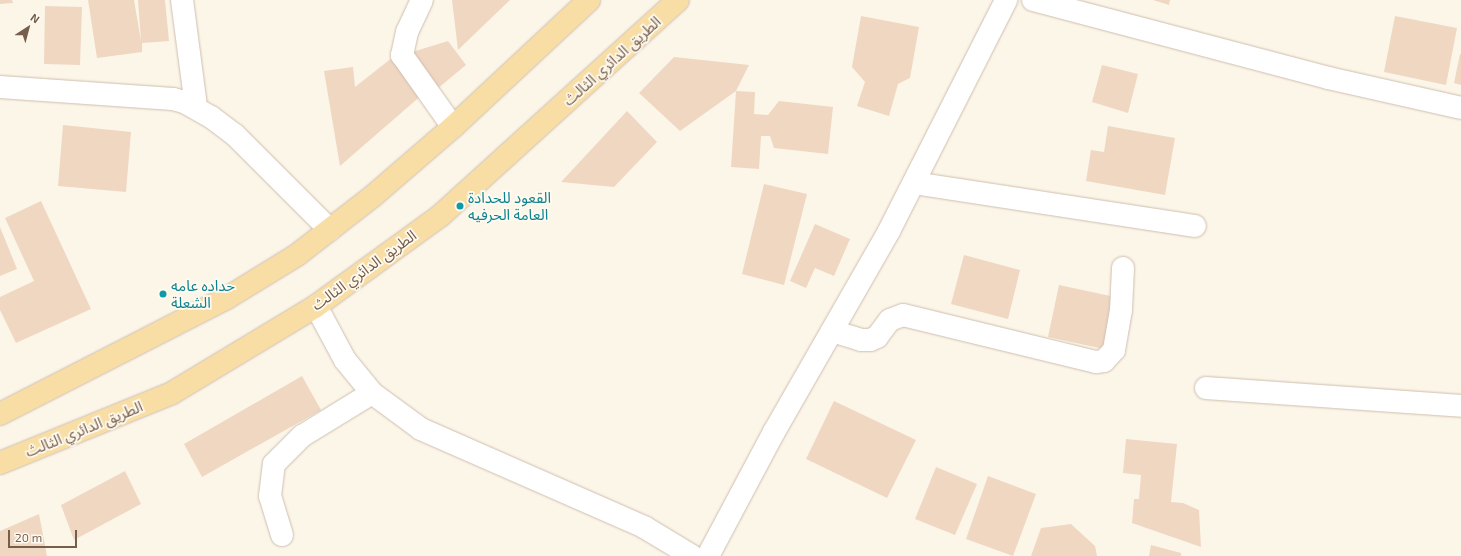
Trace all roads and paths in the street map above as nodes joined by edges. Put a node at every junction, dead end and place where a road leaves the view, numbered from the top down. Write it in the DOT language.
graph roads {
  1 [pos="182,0"];
  2 [pos="422,0"];
  3 [pos="589,0"];
  4 [pos="678,0"];
  5 [pos="1006,0"];
  6 [pos="1033,0"];
  7 [pos="0,88"];
  8 [pos="196,107"];
  9 [pos="1461,108"];
  10 [pos="453,127"];
  11 [pos="914,183"];
  12 [pos="1194,226"];
  13 [pos="330,230"];
  14 [pos="1123,268"];
  15 [pos="316,306"];
  16 [pos="832,331"];
  17 [pos="1206,388"];
  18 [pos="372,393"];
  19 [pos="1461,406"];
  20 [pos="0,414"];
  21 [pos="0,463"];
  22 [pos="282,535"];
  23 [pos="692,556"];
  24 [pos="708,556"];
  1 -- 8 [label="street"];
  2 -- 10 [label="street"];
  3 -- 10 [label="main road"];
  4 -- 15 [label="main road, الطريق الدائري الثالث"];
  5 -- 11 [label="street"];
  6 -- 9 [label="street"];
  7 -- 8 [label="street"];
  8 -- 13 [label="street"];
  10 -- 13 [label="main road"];
  11 -- 12 [label="street"];
  11 -- 16 [label="street"];
  13 -- 20 [label="main road"];
  14 -- 16 [label="street"];
  15 -- 18 [label="street"];
  15 -- 21 [label="main road, الطريق الدائري الثالث"];
  16 -- 24 [label="street"];
  17 -- 19 [label="street"];
  18 -- 22 [label="street"];
  18 -- 23 [label="street"];
}
